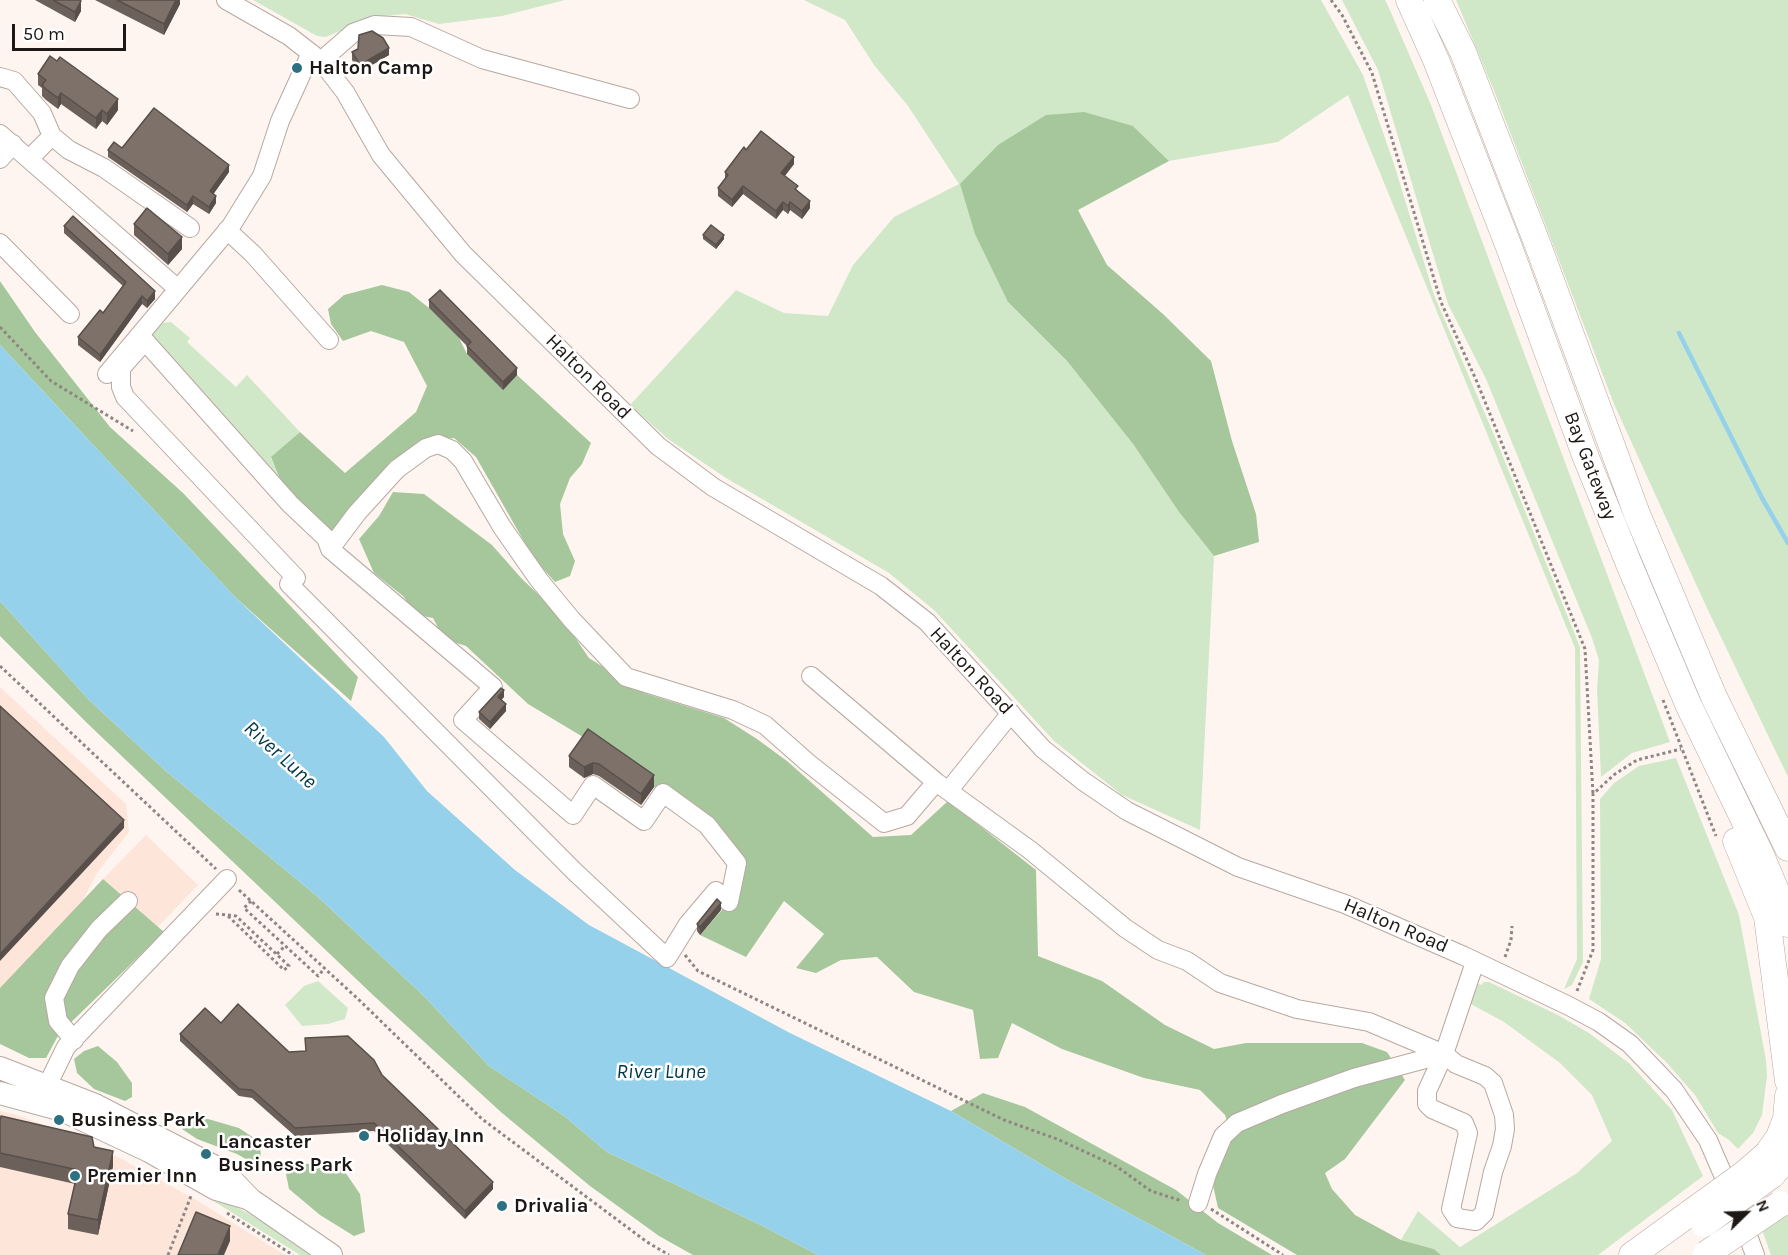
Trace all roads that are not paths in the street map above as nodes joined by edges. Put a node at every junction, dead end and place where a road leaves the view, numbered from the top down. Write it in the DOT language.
graph roads {
  1 [pos="226,0"];
  2 [pos="1409,0"];
  3 [pos="1437,0"];
  4 [pos="316,57"];
  5 [pos="0,77"];
  6 [pos="630,99"];
  7 [pos="52,136"];
  8 [pos="6,139"];
  9 [pos="0,159"];
  10 [pos="30,159"];
  11 [pos="190,228"];
  12 [pos="227,230"];
  13 [pos="0,243"];
  14 [pos="178,289"];
  15 [pos="70,314"];
  16 [pos="329,340"];
  17 [pos="107,374"];
  18 [pos="1593,399"];
  19 [pos="330,549"];
  20 [pos="1629,564"];
  21 [pos="811,676"];
  22 [pos="1011,713"];
  23 [pos="943,786"];
  24 [pos="1788,814"];
  25 [pos="1788,848"];
  26 [pos="227,879"];
  27 [pos="128,901"];
  28 [pos="1788,924"];
  29 [pos="1475,962"];
  30 [pos="74,1040"];
  31 [pos="1444,1054"];
  32 [pos="0,1068"];
  33 [pos="1788,1081"];
  34 [pos="0,1093"];
  35 [pos="45,1095"];
  36 [pos="1788,1096"];
  37 [pos="1776,1162"];
  38 [pos="1784,1202"];
  39 [pos="1198,1203"];
  40 [pos="1693,1221"];
  41 [pos="331,1255"];
  42 [pos="1632,1255"];
  43 [pos="1657,1255"];
  44 [pos="1706,1255"];
  45 [pos="1755,1255"];
  1 -- 4 [label="street, Halton Road"];
  2 -- 20 [label="highway, Bay Gateway"];
  3 -- 18 [label="highway, Bay Gateway"];
  4 -- 6 [label="street"];
  4 -- 12 [label="street"];
  4 -- 22 [label="street, Halton Road"];
  5 -- 7 [label="street"];
  7 -- 10 [label="street"];
  7 -- 11 [label="street"];
  8 -- 9 [label="street"];
  8 -- 10 [label="street"];
  10 -- 14 [label="street"];
  12 -- 14 [label="street"];
  12 -- 16 [label="street"];
  13 -- 15 [label="street"];
  14 -- 17 [label="street"];
  18 -- 24 [label="highway"];
  18 -- 25 [label="highway, Bay Gateway"];
  19 -- 19 [label="street"];
  19 -- 23 [label="street"];
  20 -- 28 [label="highway, Bay Gateway"];
  20 -- 33 [label="highway"];
  21 -- 23 [label="street"];
  22 -- 23 [label="street"];
  22 -- 29 [label="street, Halton Road"];
  23 -- 31 [label="street"];
  26 -- 30 [label="street"];
  27 -- 30 [label="street"];
  29 -- 31 [label="street"];
  29 -- 45 [label="street, Halton Road"];
  30 -- 35 [label="street"];
  31 -- 31 [label="street"];
  31 -- 39 [label="street"];
  32 -- 35 [label="main road"];
  34 -- 35 [label="main road"];
  35 -- 41 [label="main road"];
  36 -- 37 [label="highway"];
  37 -- 40 [label="highway, bridge"];
  38 -- 44 [label="highway, bridge"];
  40 -- 42 [label="highway"];
  40 -- 43 [label="highway"];
}
